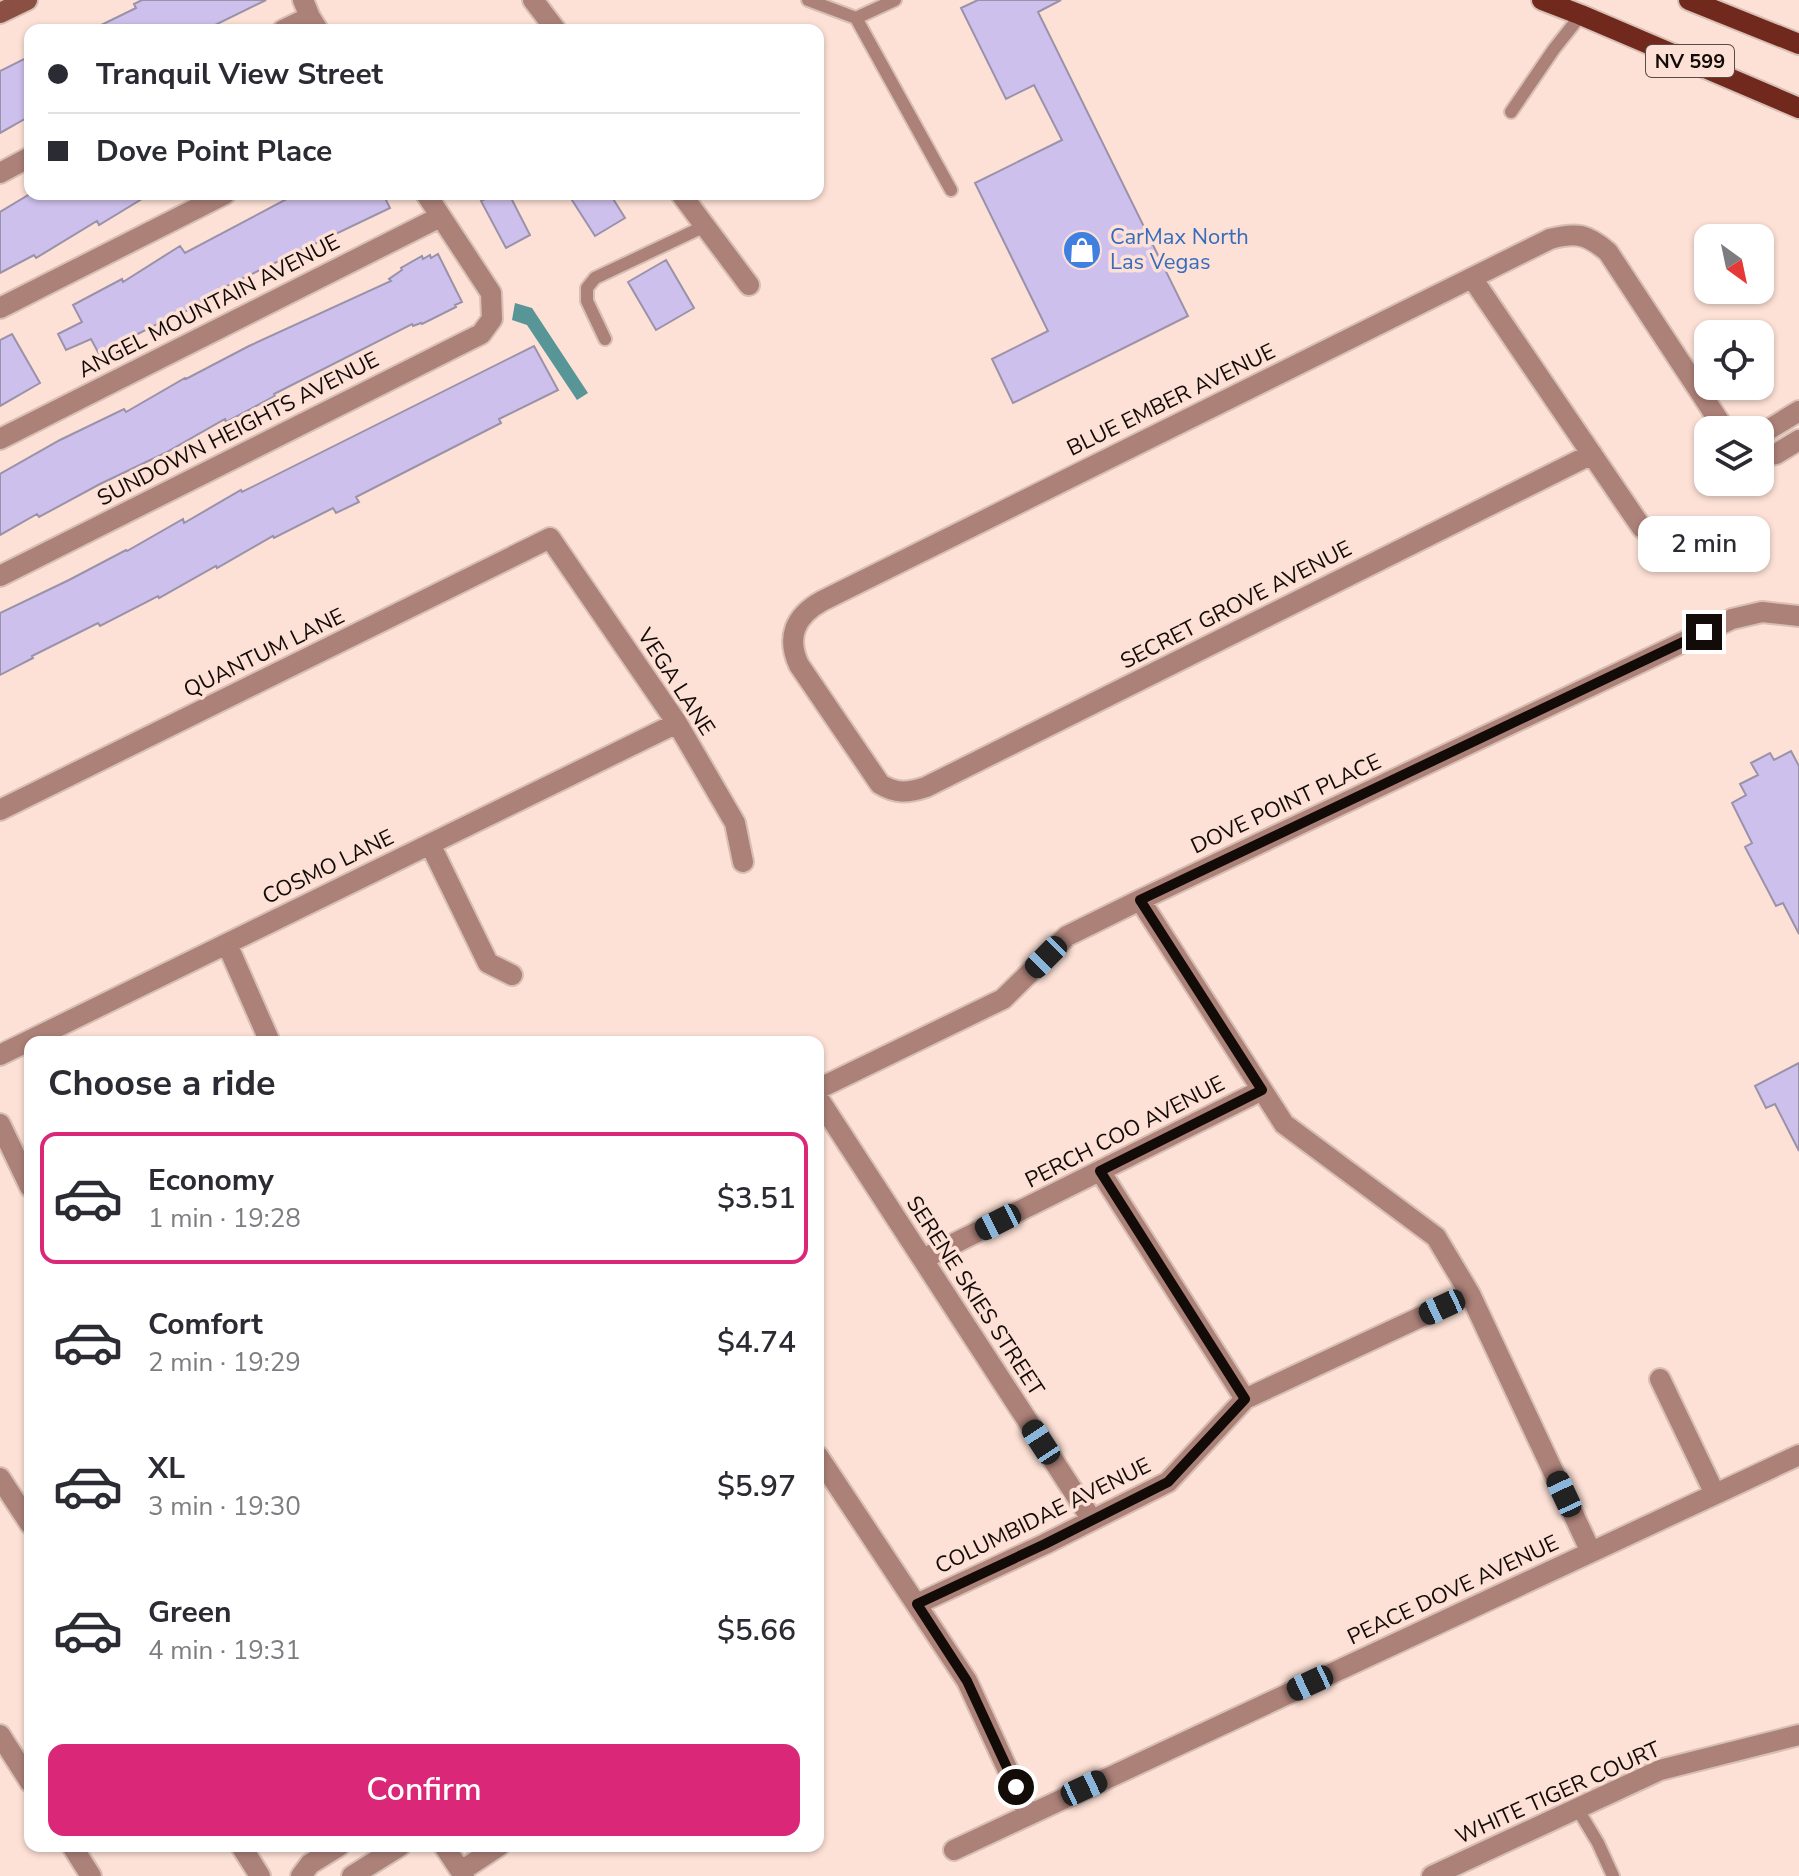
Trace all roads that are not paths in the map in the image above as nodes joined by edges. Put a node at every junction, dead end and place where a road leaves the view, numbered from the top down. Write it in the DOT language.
graph roads {
  1 [pos="27,0"];
  2 [pos="533,0"];
  3 [pos="808,0"];
  4 [pos="895,0"];
  5 [pos="1542,0"];
  6 [pos="1689,0"];
  7 [pos="0,13"];
  8 [pos="1581,15"];
  9 [pos="856,18"];
  10 [pos="551,24"];
  11 [pos="1799,44"];
  12 [pos="1799,108"];
  13 [pos="1511,112"];
  14 [pos="24,160"];
  15 [pos="0,173"];
  16 [pos="951,190"];
  17 [pos="213,200"];
  18 [pos="430,200"];
  19 [pos="686,200"];
  20 [pos="440,217"];
  21 [pos="705,226"];
  22 [pos="1472,278"];
  23 [pos="749,285"];
  24 [pos="0,308"];
  25 [pos="605,339"];
  26 [pos="1793,415"];
  27 [pos="1716,416"];
  28 [pos="1774,426"];
  29 [pos="0,439"];
  30 [pos="1799,440"];
  31 [pos="1592,454"];
  32 [pos="1774,454"];
  33 [pos="1642,528"];
  34 [pos="550,538"];
  35 [pos="0,576"];
  36 [pos="1799,616"];
  37 [pos="677,723"];
  38 [pos="899,793"];
  39 [pos="0,810"];
  40 [pos="430,844"];
  41 [pos="743,862"];
  42 [pos="1140,900"];
  43 [pos="227,944"];
  44 [pos="512,975"];
  45 [pos="39,1036"];
  46 [pos="267,1036"];
  47 [pos="24,1043"];
  48 [pos="0,1055"];
  49 [pos="824,1086"];
  50 [pos="1262,1090"];
  51 [pos="824,1107"];
  52 [pos="0,1124"];
  53 [pos="1100,1171"];
  54 [pos="24,1174"];
  55 [pos="923,1259"];
  56 [pos="1470,1294"];
  57 [pos="1660,1379"];
  58 [pos="1245,1399"];
  59 [pos="1799,1455"];
  60 [pos="824,1465"];
  61 [pos="0,1478"];
  62 [pos="1715,1494"];
  63 [pos="24,1515"];
  64 [pos="1092,1520"];
  65 [pos="1591,1552"];
  66 [pos="917,1604"];
  67 [pos="0,1735"];
  68 [pos="1799,1735"];
  69 [pos="24,1773"];
  70 [pos="1577,1808"];
  71 [pos="1028,1814"];
  72 [pos="954,1850"];
  73 [pos="76,1852"];
  74 [pos="245,1852"];
  75 [pos="329,1852"];
  76 [pos="384,1852"];
  77 [pos="448,1852"];
  78 [pos="491,1852"];
  79 [pos="462,1874"];
  80 [pos="91,1876"];
  81 [pos="260,1876"];
  82 [pos="301,1876"];
  83 [pos="352,1876"];
  84 [pos="1432,1876"];
  85 [pos="1613,1876"];
  1 -- 7 [label="main road"];
  2 -- 10 [label="street"];
  3 -- 9 [label="lane"];
  4 -- 9 [label="lane"];
  5 -- 8 [label="main road, NV 599"];
  6 -- 11 [label="main road, NV 599"];
  8 -- 12 [label="main road, NV 599"];
  8 -- 13 [label="lane"];
  9 -- 16 [label="lane"];
  14 -- 15 [label="street"];
  17 -- 24 [label="street"];
  18 -- 20 [label="street"];
  19 -- 21 [label="street"];
  20 -- 29 [label="street, ANGEL MOUNTAIN AVENUE"];
  20 -- 35 [label="street, SUNDOWN HEIGHTS AVENUE"];
  21 -- 23 [label="street"];
  21 -- 25 [label="lane"];
  22 -- 27 [label="street, BLUE EMBER AVENUE"];
  22 -- 31 [label="street"];
  22 -- 38 [label="street, BLUE EMBER AVENUE"];
  26 -- 28 [label="street"];
  26 -- 30 [label="lane"];
  30 -- 32 [label="street"];
  31 -- 33 [label="street"];
  31 -- 38 [label="street, SECRET GROVE AVENUE"];
  34 -- 37 [label="street, VEGA LANE"];
  34 -- 39 [label="street, QUANTUM LANE"];
  36 -- 42 [label="street, DOVE POINT PLACE"];
  37 -- 40 [label="street, COSMO LANE"];
  37 -- 41 [label="street, VEGA LANE"];
  40 -- 43 [label="street, COSMO LANE"];
  40 -- 44 [label="street"];
  42 -- 49 [label="street, DOVE POINT PLACE"];
  42 -- 50 [label="street"];
  43 -- 45 [label="street, COSMO LANE"];
  43 -- 46 [label="street"];
  47 -- 48 [label="street, COSMO LANE"];
  50 -- 53 [label="street, PERCH COO AVENUE"];
  50 -- 56 [label="street"];
  51 -- 55 [label="street, SERENE SKIES STREET"];
  52 -- 54 [label="street"];
  53 -- 55 [label="street, PERCH COO AVENUE"];
  53 -- 58 [label="street"];
  55 -- 64 [label="street, SERENE SKIES STREET"];
  56 -- 58 [label="street, COLUMBIDAE AVENUE"];
  56 -- 65 [label="street"];
  57 -- 62 [label="street"];
  58 -- 64 [label="street, COLUMBIDAE AVENUE"];
  59 -- 62 [label="street, PEACE DOVE AVENUE"];
  60 -- 66 [label="street"];
  61 -- 63 [label="street"];
  62 -- 65 [label="street, PEACE DOVE AVENUE"];
  64 -- 66 [label="street, COLUMBIDAE AVENUE"];
  65 -- 71 [label="street, PEACE DOVE AVENUE"];
  66 -- 71 [label="street"];
  67 -- 69 [label="street"];
  68 -- 70 [label="street, WHITE TIGER COURT"];
  70 -- 84 [label="street, WHITE TIGER COURT"];
  70 -- 85 [label="lane"];
  71 -- 72 [label="street, PEACE DOVE AVENUE"];
  73 -- 80 [label="street"];
  74 -- 81 [label="street"];
  75 -- 82 [label="street"];
  76 -- 83 [label="street"];
  77 -- 79 [label="street"];
  78 -- 79 [label="street"];
}
